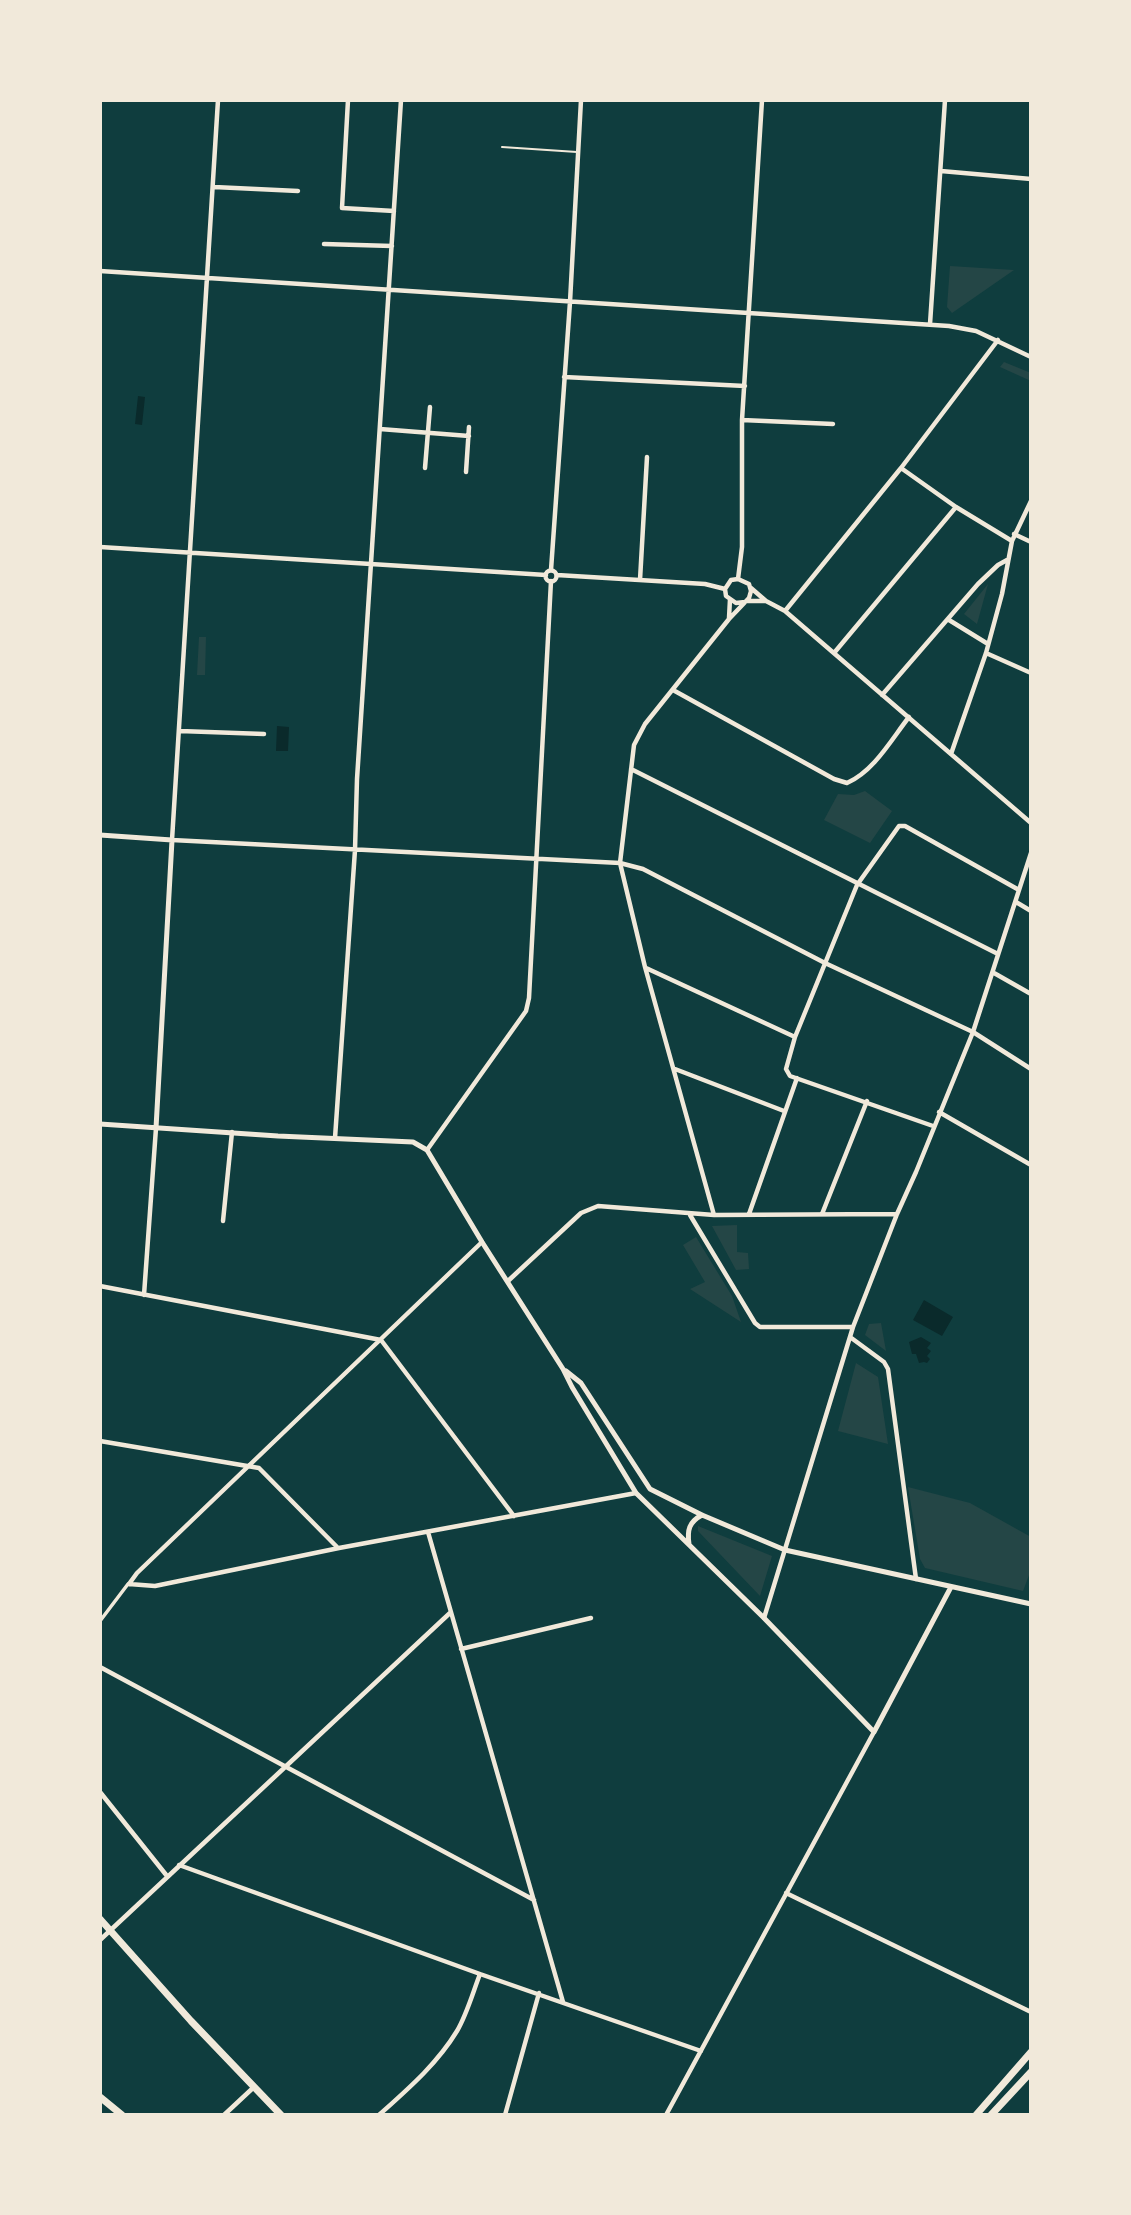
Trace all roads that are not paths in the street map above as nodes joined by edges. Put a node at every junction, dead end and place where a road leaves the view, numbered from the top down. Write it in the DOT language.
graph roads {
  1 [pos="218,100"];
  2 [pos="348,100"];
  3 [pos="401,100"];
  4 [pos="581,100"];
  5 [pos="762,100"];
  6 [pos="945,100"];
  7 [pos="502,147"];
  8 [pos="578,152"];
  9 [pos="941,171"];
  10 [pos="1031,178"];
  11 [pos="214,187"];
  12 [pos="298,191"];
  13 [pos="394,211"];
  14 [pos="324,244"];
  15 [pos="392,246"];
  16 [pos="100,271"];
  17 [pos="208,278"];
  18 [pos="389,290"];
  19 [pos="570,302"];
  20 [pos="748,313"];
  21 [pos="930,324"];
  22 [pos="998,340"];
  23 [pos="1031,357"];
  24 [pos="564,377"];
  25 [pos="745,386"];
  26 [pos="430,407"];
  27 [pos="742,420"];
  28 [pos="833,424"];
  29 [pos="469,427"];
  30 [pos="380,429"];
  31 [pos="428,433"];
  32 [pos="469,436"];
  33 [pos="647,457"];
  34 [pos="425,467"];
  35 [pos="901,468"];
  36 [pos="466,472"];
  37 [pos="1031,501"];
  38 [pos="956,507"];
  39 [pos="1014,534"];
  40 [pos="1012,541"];
  41 [pos="1031,541"];
  42 [pos="100,547"];
  43 [pos="191,553"];
  44 [pos="1008,560"];
  45 [pos="371,565"];
  46 [pos="551,570"];
  47 [pos="546,575"];
  48 [pos="557,575"];
  49 [pos="738,579"];
  50 [pos="640,580"];
  51 [pos="551,581"];
  52 [pos="751,587"];
  53 [pos="725,589"];
  54 [pos="730,599"];
  55 [pos="746,601"];
  56 [pos="766,601"];
  57 [pos="785,611"];
  58 [pos="729,619"];
  59 [pos="949,620"];
  60 [pos="988,644"];
  61 [pos="834,653"];
  62 [pos="986,653"];
  63 [pos="1031,673"];
  64 [pos="673,690"];
  65 [pos="882,695"];
  66 [pos="909,717"];
  67 [pos="180,730"];
  68 [pos="264,734"];
  69 [pos="951,754"];
  70 [pos="631,769"];
  71 [pos="1031,823"];
  72 [pos="100,835"];
  73 [pos="172,840"];
  74 [pos="355,850"];
  75 [pos="1031,853"];
  76 [pos="537,860"];
  77 [pos="620,863"];
  78 [pos="857,885"];
  79 [pos="1019,890"];
  80 [pos="1016,902"];
  81 [pos="1031,911"];
  82 [pos="998,954"];
  83 [pos="825,963"];
  84 [pos="645,967"];
  85 [pos="994,973"];
  86 [pos="1031,994"];
  87 [pos="973,1032"];
  88 [pos="795,1037"];
  89 [pos="675,1068"];
  90 [pos="1031,1069"];
  91 [pos="797,1078"];
  92 [pos="867,1101"];
  93 [pos="784,1111"];
  94 [pos="939,1112"];
  95 [pos="100,1124"];
  96 [pos="933,1126"];
  97 [pos="156,1128"];
  98 [pos="232,1132"];
  99 [pos="335,1138"];
  100 [pos="427,1150"];
  101 [pos="1031,1165"];
  102 [pos="690,1214"];
  103 [pos="749,1214"];
  104 [pos="822,1214"];
  105 [pos="897,1214"];
  106 [pos="714,1215"];
  107 [pos="223,1221"];
  108 [pos="482,1242"];
  109 [pos="508,1281"];
  110 [pos="100,1286"];
  111 [pos="144,1295"];
  112 [pos="853,1327"];
  113 [pos="850,1337"];
  114 [pos="381,1340"];
  115 [pos="563,1368"];
  116 [pos="100,1441"];
  117 [pos="247,1466"];
  118 [pos="650,1489"];
  119 [pos="636,1493"];
  120 [pos="702,1515"];
  121 [pos="514,1516"];
  122 [pos="428,1532"];
  123 [pos="690,1546"];
  124 [pos="339,1548"];
  125 [pos="785,1550"];
  126 [pos="916,1579"];
  127 [pos="129,1584"];
  128 [pos="951,1587"];
  129 [pos="1031,1604"];
  130 [pos="451,1612"];
  131 [pos="591,1618"];
  132 [pos="764,1618"];
  133 [pos="100,1621"];
  134 [pos="461,1649"];
  135 [pos="100,1667"];
  136 [pos="874,1732"];
  137 [pos="285,1768"];
  138 [pos="100,1792"];
  139 [pos="179,1865"];
  140 [pos="167,1876"];
  141 [pos="786,1893"];
  142 [pos="534,1900"];
  143 [pos="100,1919"];
  144 [pos="110,1930"];
  145 [pos="100,1940"];
  146 [pos="480,1974"];
  147 [pos="540,1993"];
  148 [pos="563,2002"];
  149 [pos="1031,2012"];
  150 [pos="701,2051"];
  151 [pos="1031,2052"];
  152 [pos="1031,2072"];
  153 [pos="254,2087"];
  154 [pos="100,2097"];
  155 [pos="122,2115"];
  156 [pos="225,2115"];
  157 [pos="281,2115"];
  158 [pos="379,2115"];
  159 [pos="505,2115"];
  160 [pos="666,2115"];
  161 [pos="976,2115"];
  162 [pos="991,2115"];
  1 -- 11 [label="street"];
  2 -- 13 [label="street"];
  3 -- 13 [label="street"];
  4 -- 8 [label="street"];
  5 -- 20 [label="street"];
  6 -- 9 [label="street"];
  7 -- 8 [label="lane"];
  8 -- 19 [label="street"];
  9 -- 10 [label="street"];
  9 -- 21 [label="street"];
  11 -- 12 [label="street"];
  11 -- 17 [label="street"];
  13 -- 15 [label="street"];
  14 -- 15 [label="street"];
  15 -- 18 [label="street"];
  16 -- 17 [label="street"];
  17 -- 18 [label="street"];
  17 -- 43 [label="street"];
  18 -- 19 [label="street"];
  18 -- 30 [label="street"];
  19 -- 20 [label="street"];
  19 -- 24 [label="street"];
  20 -- 21 [label="street"];
  20 -- 25 [label="street"];
  21 -- 22 [label="street"];
  22 -- 23 [label="street"];
  22 -- 35 [label="street"];
  24 -- 25 [label="street"];
  24 -- 46 [label="street"];
  25 -- 27 [label="street"];
  26 -- 31 [label="street"];
  27 -- 28 [label="street"];
  27 -- 49 [label="street"];
  29 -- 32 [label="street"];
  30 -- 31 [label="street"];
  30 -- 45 [label="street"];
  31 -- 32 [label="street"];
  31 -- 34 [label="street"];
  32 -- 36 [label="street"];
  33 -- 50 [label="street"];
  35 -- 38 [label="street"];
  35 -- 57 [label="street"];
  37 -- 39 [label="street"];
  38 -- 40 [label="street"];
  38 -- 61 [label="street"];
  39 -- 40 [label="street"];
  39 -- 41 [label="street"];
  40 -- 44 [label="street"];
  42 -- 43 [label="street"];
  43 -- 45 [label="street"];
  43 -- 67 [label="street"];
  44 -- 59 [label="street"];
  44 -- 60 [label="street"];
  45 -- 47 [label="street"];
  45 -- 74 [label="street"];
  46 -- 47 [label="street"];
  46 -- 48 [label="street"];
  47 -- 51 [label="street"];
  48 -- 50 [label="street"];
  48 -- 51 [label="street"];
  49 -- 52 [label="street"];
  49 -- 53 [label="street"];
  50 -- 53 [label="street"];
  51 -- 76 [label="street"];
  52 -- 55 [label="street"];
  52 -- 56 [label="street"];
  53 -- 54 [label="street"];
  54 -- 55 [label="street"];
  54 -- 58 [label="street"];
  55 -- 56 [label="street"];
  55 -- 58 [label="street"];
  56 -- 57 [label="street"];
  57 -- 61 [label="street"];
  58 -- 64 [label="street"];
  59 -- 60 [label="street"];
  59 -- 65 [label="street"];
  60 -- 62 [label="street"];
  61 -- 65 [label="street"];
  62 -- 63 [label="street"];
  62 -- 69 [label="street"];
  64 -- 66 [label="street"];
  64 -- 70 [label="street"];
  65 -- 66 [label="street"];
  66 -- 69 [label="street"];
  67 -- 68 [label="street"];
  67 -- 73 [label="street"];
  69 -- 71 [label="street"];
  70 -- 77 [label="street"];
  70 -- 78 [label="street"];
  72 -- 73 [label="street"];
  73 -- 74 [label="street"];
  73 -- 97 [label="street"];
  74 -- 76 [label="street"];
  74 -- 99 [label="street"];
  75 -- 79 [label="street"];
  76 -- 77 [label="street"];
  76 -- 100 [label="street"];
  77 -- 83 [label="street"];
  77 -- 84 [label="street"];
  78 -- 79 [label="street"];
  78 -- 82 [label="street"];
  78 -- 83 [label="street"];
  79 -- 80 [label="street"];
  80 -- 81 [label="street"];
  80 -- 82 [label="street"];
  82 -- 85 [label="street"];
  83 -- 87 [label="street"];
  83 -- 88 [label="street"];
  84 -- 88 [label="street"];
  84 -- 89 [label="street"];
  85 -- 86 [label="street"];
  85 -- 87 [label="street"];
  87 -- 90 [label="street"];
  87 -- 94 [label="street"];
  88 -- 91 [label="street"];
  89 -- 93 [label="street"];
  89 -- 106 [label="street"];
  91 -- 92 [label="street"];
  91 -- 93 [label="street"];
  92 -- 96 [label="street"];
  92 -- 104 [label="street"];
  93 -- 103 [label="street"];
  94 -- 96 [label="street"];
  94 -- 101 [label="street"];
  95 -- 97 [label="street"];
  96 -- 105 [label="street"];
  97 -- 98 [label="street"];
  97 -- 111 [label="street"];
  98 -- 99 [label="street"];
  98 -- 107 [label="street"];
  99 -- 100 [label="street"];
  100 -- 108 [label="street"];
  102 -- 106 [label="street"];
  102 -- 109 [label="street"];
  102 -- 112 [label="street"];
  103 -- 104 [label="street"];
  103 -- 106 [label="street"];
  104 -- 105 [label="street"];
  105 -- 112 [label="street"];
  108 -- 109 [label="street"];
  108 -- 114 [label="street"];
  109 -- 115 [label="street"];
  110 -- 111 [label="street"];
  111 -- 114 [label="street"];
  112 -- 113 [label="street"];
  113 -- 125 [label="street"];
  113 -- 126 [label="street"];
  114 -- 117 [label="street"];
  114 -- 121 [label="street"];
  115 -- 118 [label="street"];
  115 -- 119 [label="street"];
  116 -- 117 [label="street"];
  117 -- 124 [label="street"];
  117 -- 127 [label="street"];
  118 -- 119 [label="street"];
  118 -- 120 [label="street"];
  119 -- 121 [label="street"];
  119 -- 123 [label="street"];
  120 -- 123 [label="street"];
  120 -- 125 [label="street"];
  121 -- 122 [label="street"];
  122 -- 124 [label="street"];
  122 -- 130 [label="street"];
  123 -- 132 [label="street"];
  124 -- 127 [label="street"];
  125 -- 126 [label="street"];
  125 -- 132 [label="street"];
  126 -- 128 [label="street"];
  127 -- 133 [label="street"];
  128 -- 129 [label="street"];
  128 -- 136 [label="street"];
  130 -- 134 [label="street"];
  130 -- 137 [label="street"];
  131 -- 134 [label="street"];
  132 -- 136 [label="street"];
  134 -- 142 [label="street"];
  135 -- 137 [label="street"];
  136 -- 141 [label="street"];
  137 -- 139 [label="street"];
  137 -- 142 [label="street"];
  138 -- 140 [label="street"];
  139 -- 140 [label="street"];
  139 -- 146 [label="street"];
  140 -- 144 [label="street"];
  141 -- 149 [label="street"];
  141 -- 150 [label="street"];
  142 -- 148 [label="street"];
  143 -- 144 [label="main road"];
  144 -- 145 [label="street"];
  144 -- 153 [label="main road"];
  146 -- 147 [label="street"];
  146 -- 158 [label="street"];
  147 -- 148 [label="street"];
  147 -- 159 [label="street"];
  148 -- 150 [label="street"];
  150 -- 160 [label="street"];
  151 -- 161 [label="main road"];
  152 -- 162 [label="main road"];
  153 -- 156 [label="street"];
  153 -- 157 [label="main road"];
  154 -- 155 [label="main road"];
}
